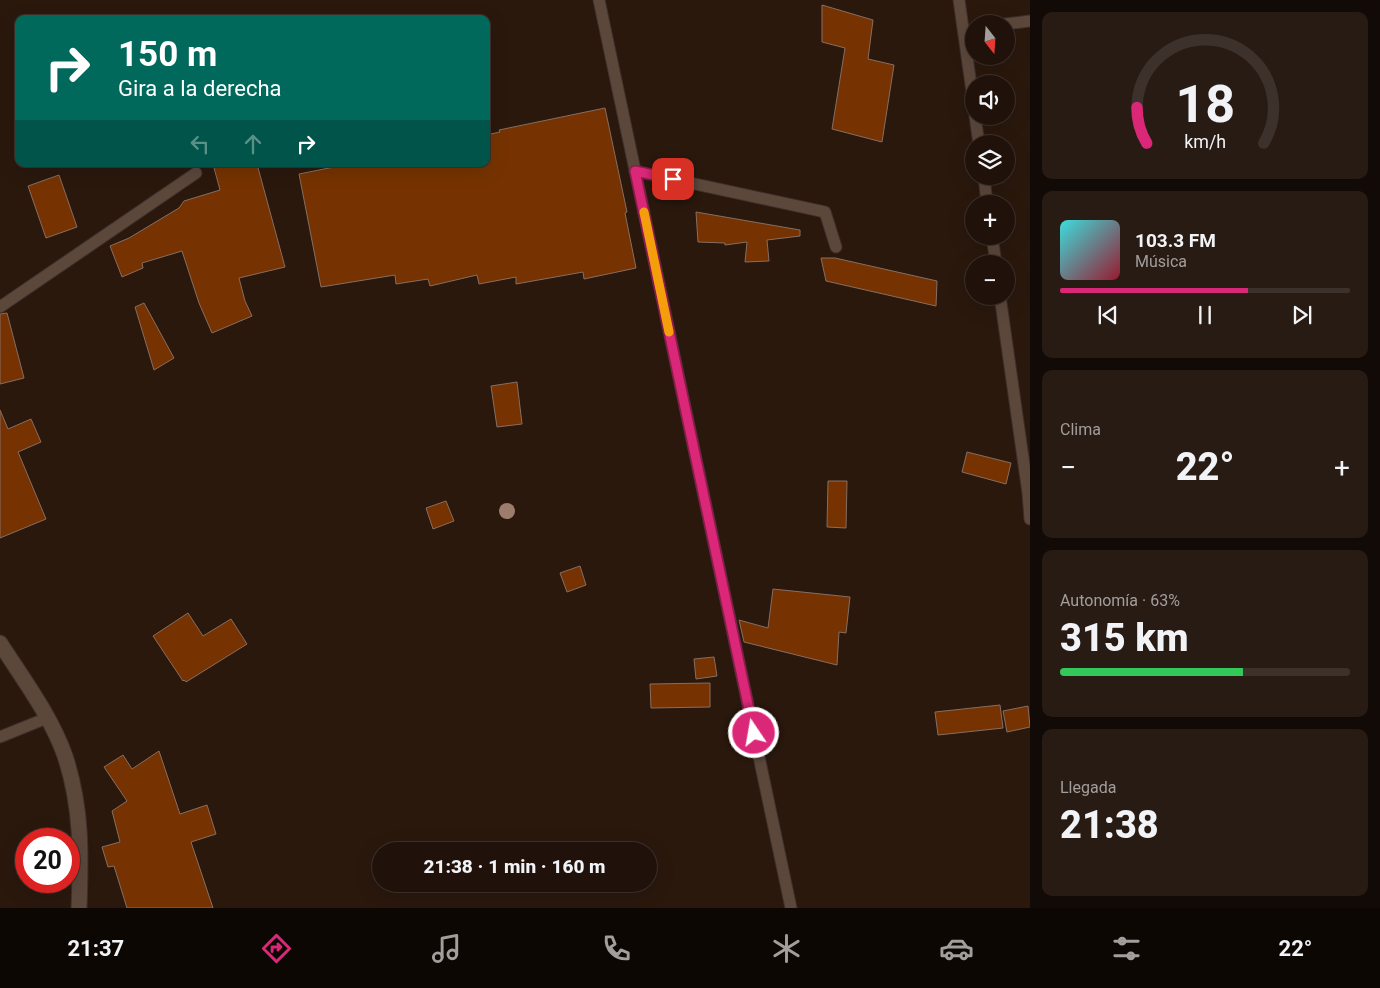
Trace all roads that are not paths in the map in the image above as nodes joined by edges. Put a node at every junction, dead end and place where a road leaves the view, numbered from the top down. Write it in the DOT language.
graph roads {
  1 [pos="599,0"];
  2 [pos="959,0"];
  3 [pos="965,19"];
  4 [pos="1030,21"];
  5 [pos="1015,23"];
  6 [pos="635,171"];
  7 [pos="196,173"];
  8 [pos="836,247"];
  9 [pos="1001,305"];
  10 [pos="0,307"];
  11 [pos="1030,520"];
  12 [pos="0,643"];
  13 [pos="47,718"];
  14 [pos="0,737"];
  15 [pos="79,908"];
  16 [pos="791,908"];
  1 -- 6 [label="lane"];
  2 -- 3 [label="lane"];
  4 -- 5 [label="lane"];
  6 -- 8 [label="lane"];
  6 -- 16 [label="lane"];
  7 -- 10 [label="lane"];
  9 -- 11 [label="lane"];
  12 -- 13 [label="street"];
  13 -- 14 [label="lane"];
  13 -- 15 [label="street"];
}
